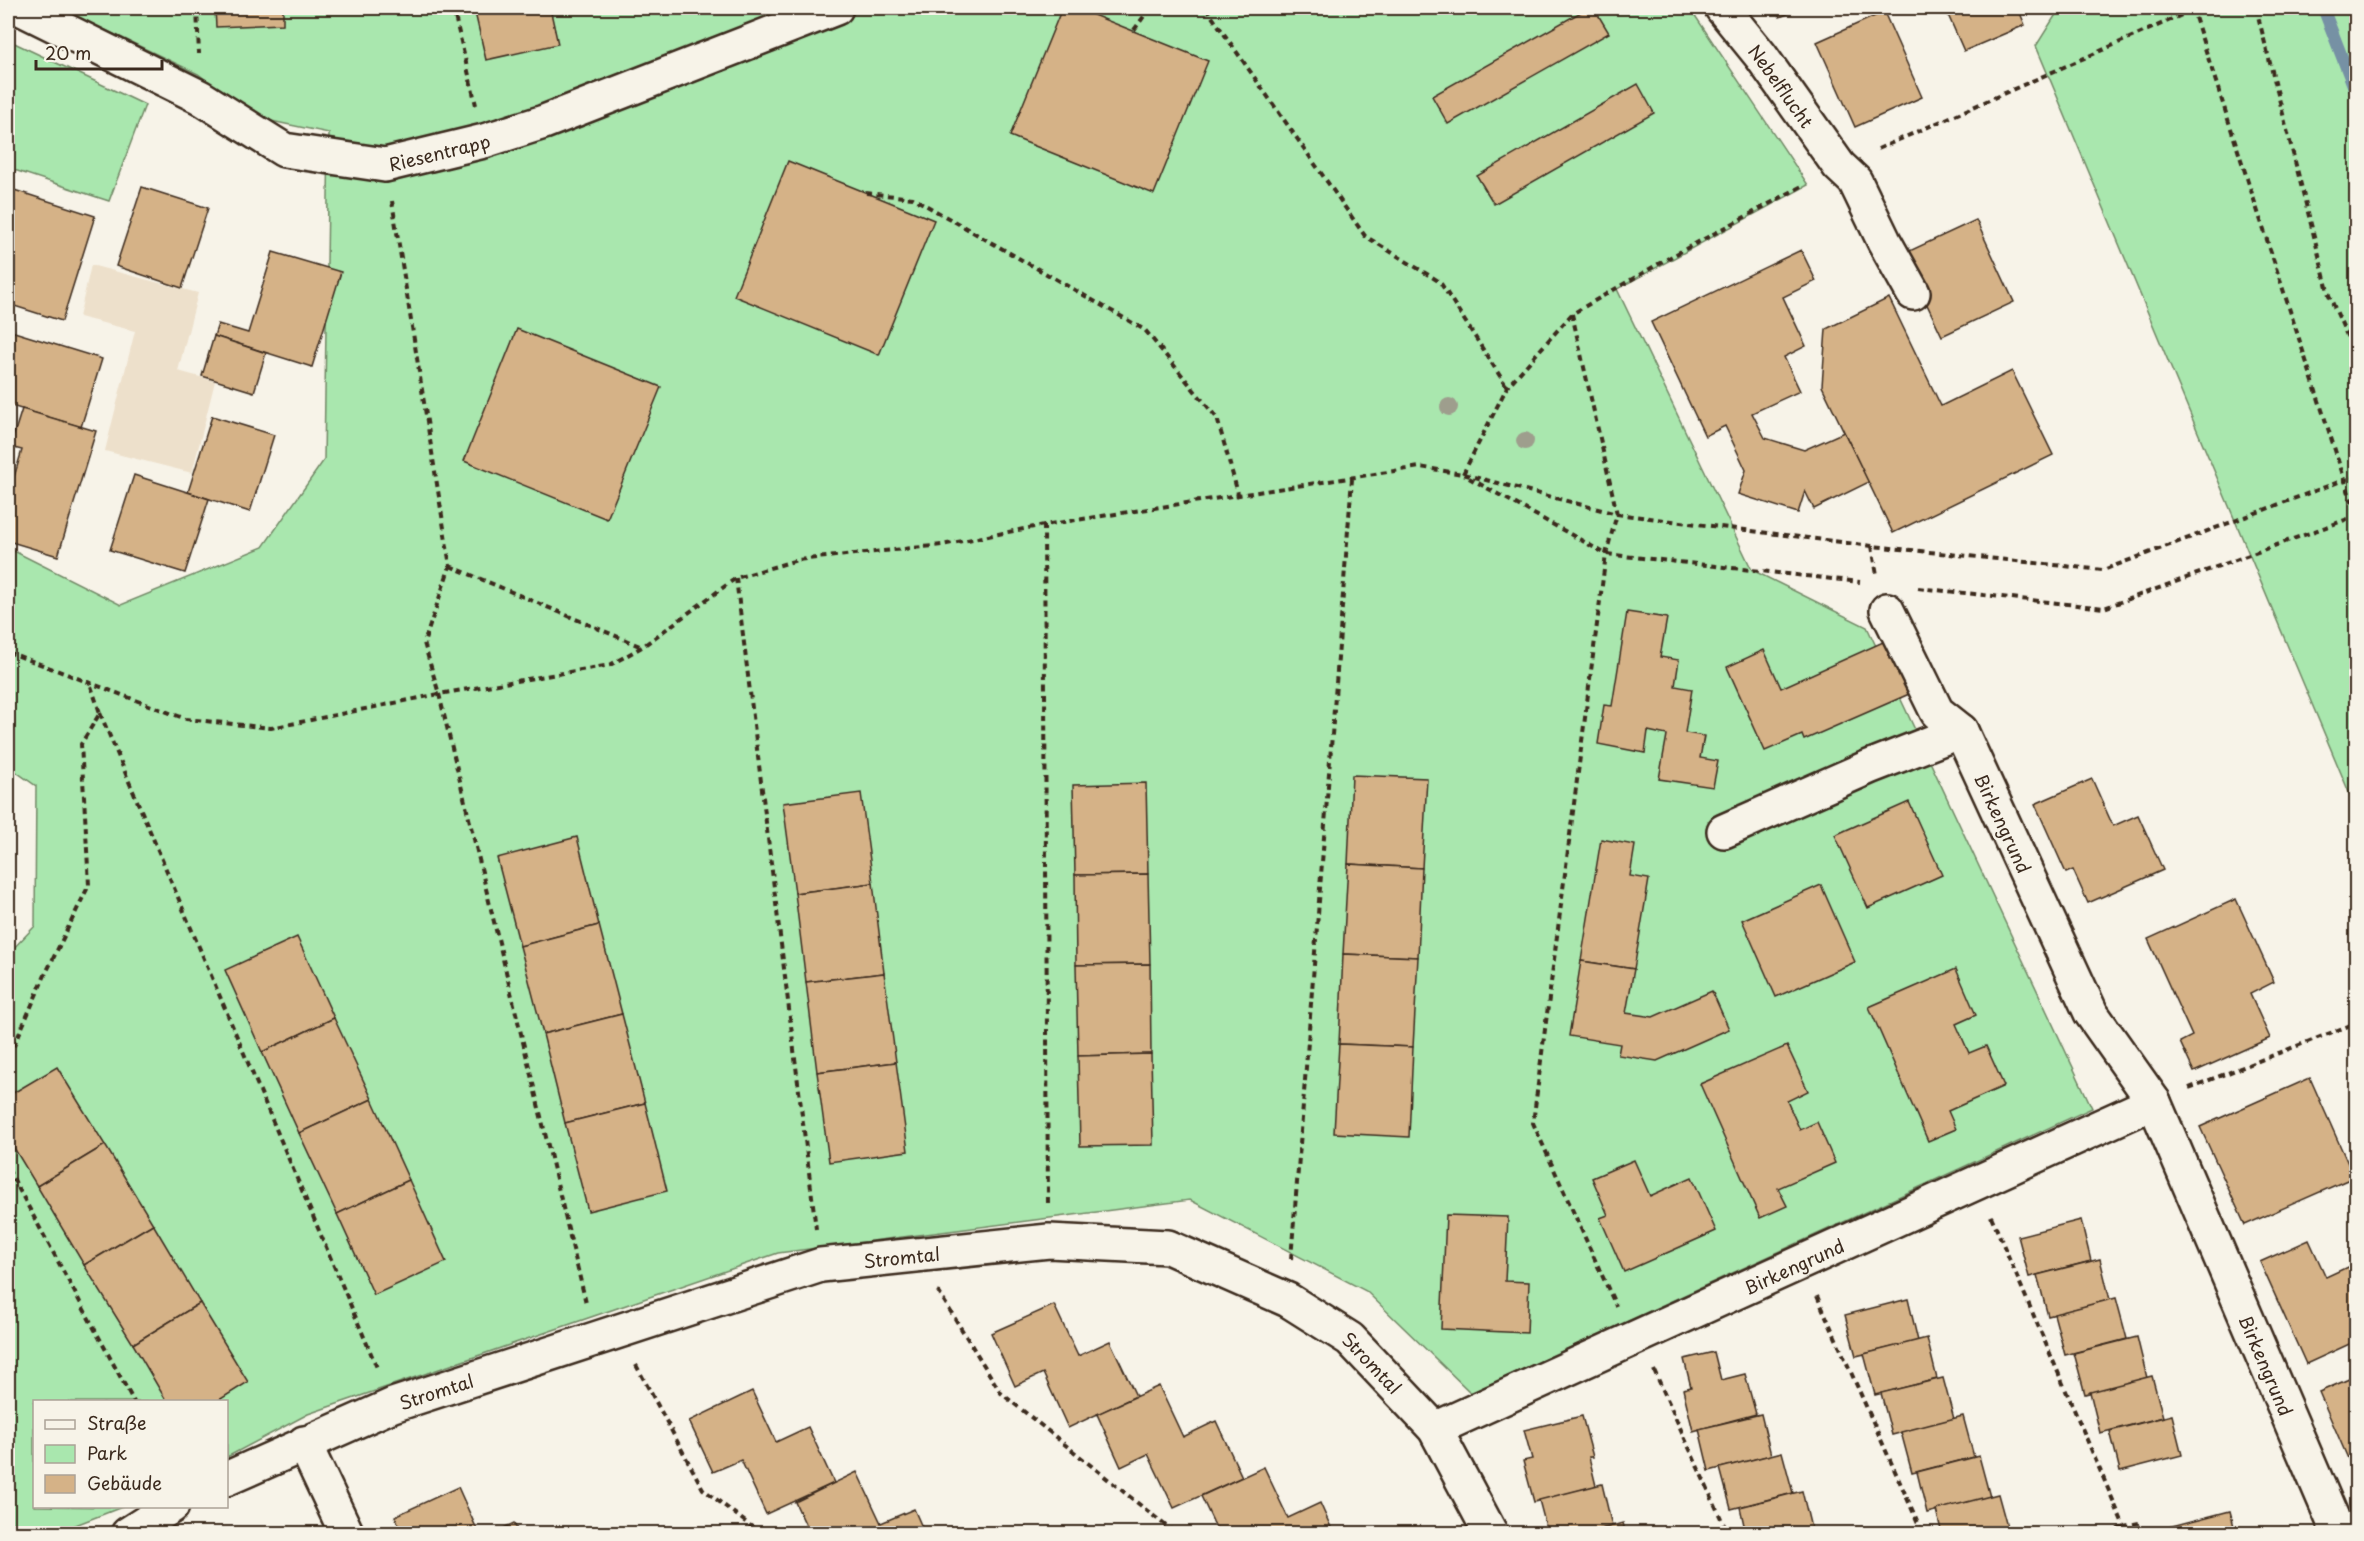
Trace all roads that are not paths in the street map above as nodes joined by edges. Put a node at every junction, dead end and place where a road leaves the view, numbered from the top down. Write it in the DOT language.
graph roads {
  1 [pos="20,8"];
  2 [pos="836,8"];
  3 [pos="1722,8"];
  4 [pos="1913,293"];
  5 [pos="1887,610"];
  6 [pos="1961,731"];
  7 [pos="1724,831"];
  8 [pos="2154,1102"];
  9 [pos="1435,1429"];
  10 [pos="304,1443"];
  11 [pos="228,1478"];
  12 [pos="169,1508"];
  13 [pos="128,1533"];
  14 [pos="347,1533"];
  15 [pos="1491,1533"];
  16 [pos="2339,1533"];
  1 -- 2 [label="street, Riesentrapp"];
  3 -- 4 [label="street, Nebelflucht"];
  5 -- 6 [label="street, Birkengrund"];
  6 -- 7 [label="street"];
  6 -- 8 [label="street, Birkengrund"];
  8 -- 9 [label="street, Birkengrund"];
  8 -- 16 [label="street, Birkengrund"];
  9 -- 10 [label="street, Stromtal"];
  9 -- 15 [label="street, Stromtal"];
  10 -- 11 [label="street, Stromtal"];
  10 -- 14 [label="street"];
  12 -- 13 [label="street"];
}
